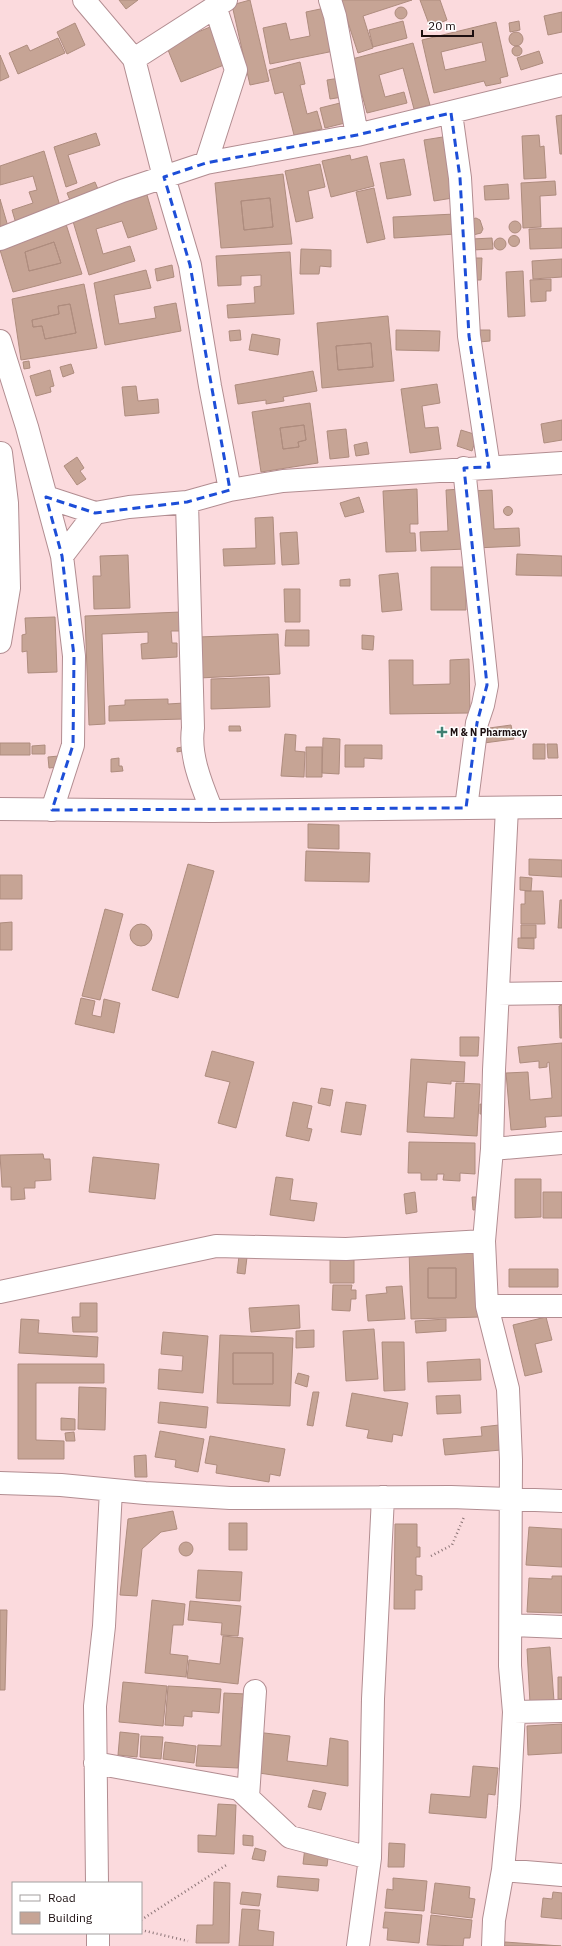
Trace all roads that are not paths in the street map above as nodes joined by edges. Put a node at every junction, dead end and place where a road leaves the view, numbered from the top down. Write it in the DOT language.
graph roads {
  1 [pos="84,0"];
  2 [pos="330,0"];
  3 [pos="221,3"];
  4 [pos="134,59"];
  5 [pos="562,85"];
  6 [pos="451,113"];
  7 [pos="357,135"];
  8 [pos="206,163"];
  9 [pos="164,177"];
  10 [pos="0,240"];
  11 [pos="2,354"];
  12 [pos="1,453"];
  13 [pos="562,463"];
  14 [pos="489,467"];
  15 [pos="464,468"];
  16 [pos="230,490"];
  17 [pos="46,497"];
  18 [pos="187,502"];
  19 [pos="3,503"];
  20 [pos="95,513"];
  21 [pos="62,556"];
  22 [pos="0,642"];
  23 [pos="562,807"];
  24 [pos="466,808"];
  25 [pos="507,808"];
  26 [pos="0,809"];
  27 [pos="52,810"];
  28 [pos="212,811"];
  29 [pos="562,993"];
  30 [pos="498,994"];
  31 [pos="562,1143"];
  32 [pos="492,1149"];
  33 [pos="484,1241"];
  34 [pos="0,1292"];
  35 [pos="488,1306"];
  36 [pos="562,1306"];
  37 [pos="0,1483"];
  38 [pos="111,1490"];
  39 [pos="383,1497"];
  40 [pos="511,1498"];
  41 [pos="562,1500"];
  42 [pos="512,1625"];
  43 [pos="562,1627"];
  44 [pos="255,1691"];
  45 [pos="562,1711"];
  46 [pos="514,1712"];
  47 [pos="95,1763"];
  48 [pos="248,1797"];
  49 [pos="370,1858"];
  50 [pos="503,1870"];
  51 [pos="562,1874"];
  52 [pos="97,1882"];
  53 [pos="98,1934"];
  54 [pos="98,1946"];
  55 [pos="358,1946"];
  56 [pos="493,1946"];
  1 -- 4 [label="main road"];
  2 -- 7 [label="main road"];
  3 -- 4 [label="main road"];
  3 -- 8 [label="main road"];
  4 -- 9 [label="main road"];
  5 -- 6 [label="main road"];
  6 -- 7 [label="main road"];
  6 -- 14 [label="main road"];
  7 -- 8 [label="main road"];
  8 -- 9 [label="main road"];
  9 -- 10 [label="main road"];
  9 -- 16 [label="main road"];
  11 -- 17 [label="main road"];
  12 -- 19 [label="main road"];
  13 -- 14 [label="main road"];
  14 -- 15 [label="main road"];
  15 -- 16 [label="main road"];
  15 -- 24 [label="main road"];
  16 -- 18 [label="main road"];
  17 -- 20 [label="main road"];
  17 -- 21 [label="main road"];
  18 -- 20 [label="main road"];
  18 -- 28 [label="main road"];
  19 -- 22 [label="main road"];
  20 -- 21 [label="main road"];
  21 -- 27 [label="main road"];
  23 -- 25 [label="main road"];
  24 -- 25 [label="main road"];
  24 -- 28 [label="main road"];
  25 -- 30 [label="main road"];
  26 -- 27 [label="main road"];
  27 -- 28 [label="main road"];
  29 -- 30 [label="main road"];
  30 -- 32 [label="main road"];
  31 -- 32 [label="main road"];
  32 -- 33 [label="main road"];
  33 -- 34 [label="main road"];
  33 -- 35 [label="main road"];
  35 -- 36 [label="main road"];
  35 -- 40 [label="main road"];
  37 -- 38 [label="main road"];
  38 -- 39 [label="main road"];
  38 -- 47 [label="main road"];
  39 -- 40 [label="main road"];
  39 -- 49 [label="main road"];
  40 -- 41 [label="main road"];
  40 -- 42 [label="main road"];
  42 -- 43 [label="main road"];
  42 -- 46 [label="main road"];
  44 -- 48 [label="main road"];
  45 -- 46 [label="main road"];
  46 -- 50 [label="main road"];
  47 -- 48 [label="main road"];
  47 -- 52 [label="main road"];
  48 -- 49 [label="main road"];
  49 -- 55 [label="main road"];
  50 -- 51 [label="main road"];
  50 -- 56 [label="main road"];
  53 -- 54 [label="main road"];
}
